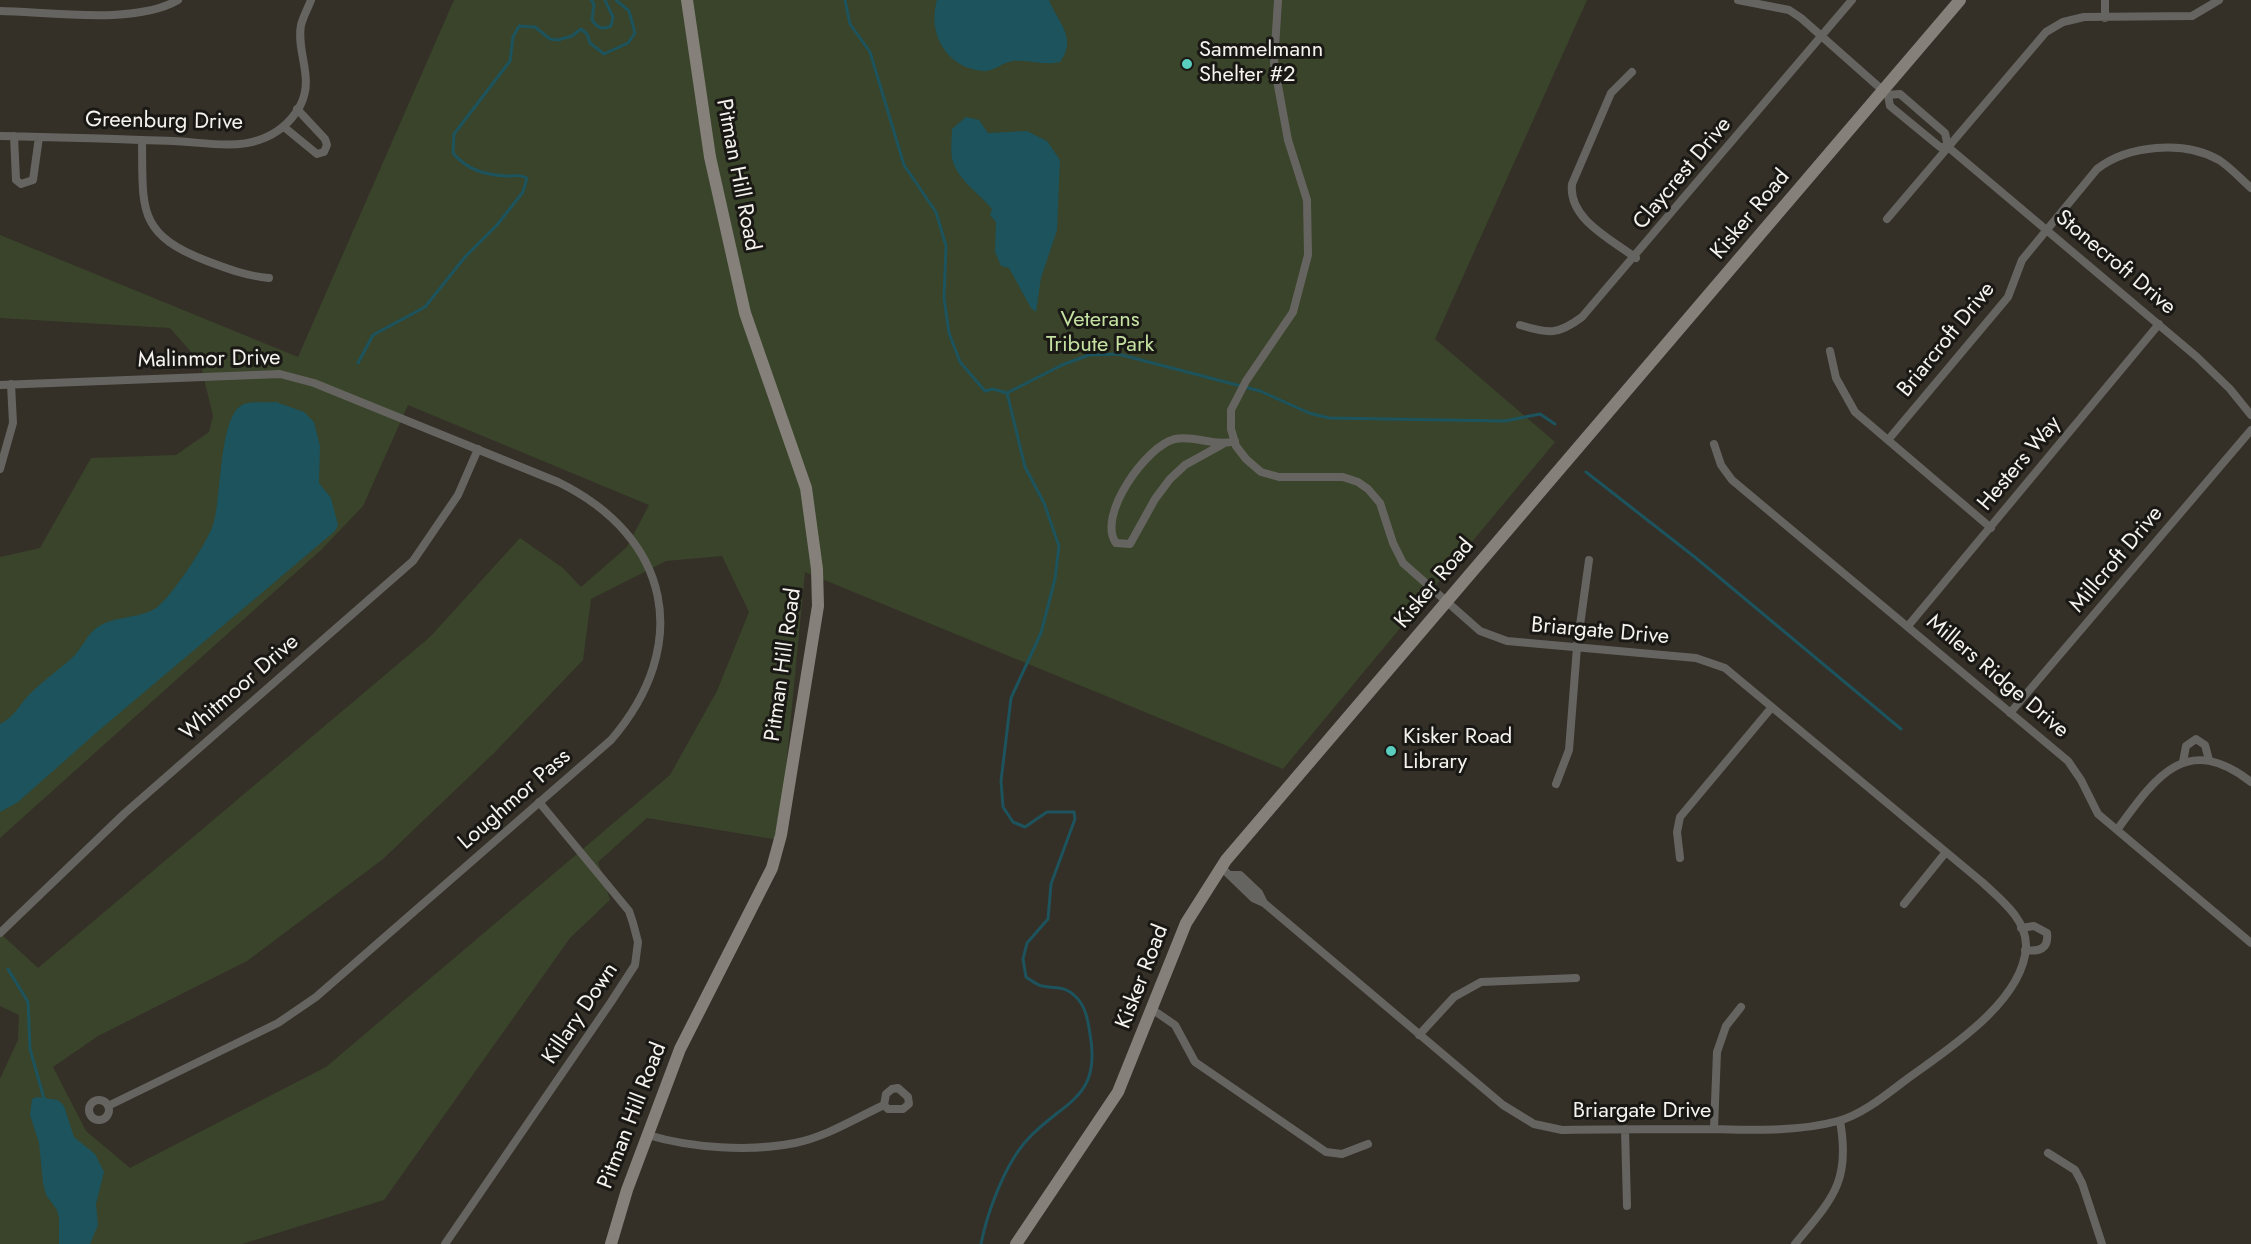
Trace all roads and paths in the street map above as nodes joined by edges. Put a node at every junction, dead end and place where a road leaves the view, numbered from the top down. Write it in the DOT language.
graph roads {
  1 [pos="178,0"];
  2 [pos="312,0"];
  3 [pos="687,0"];
  4 [pos="1278,0"];
  5 [pos="1738,0"];
  6 [pos="1852,0"];
  7 [pos="1960,0"];
  8 [pos="2105,0"];
  9 [pos="2219,0"];
  10 [pos="0,11"];
  11 [pos="2105,18"];
  12 [pos="1821,36"];
  13 [pos="1632,72"];
  14 [pos="1886,93"];
  15 [pos="297,110"];
  16 [pos="284,128"];
  17 [pos="0,136"];
  18 [pos="14,136"];
  19 [pos="39,137"];
  20 [pos="142,140"];
  21 [pos="1948,147"];
  22 [pos="2251,188"];
  23 [pos="1887,219"];
  24 [pos="2047,229"];
  25 [pos="1636,258"];
  26 [pos="270,278"];
  27 [pos="2159,324"];
  28 [pos="1520,325"];
  29 [pos="1830,351"];
  30 [pos="11,384"];
  31 [pos="0,385"];
  32 [pos="2251,415"];
  33 [pos="2251,430"];
  34 [pos="1888,440"];
  35 [pos="1235,441"];
  36 [pos="1223,444"];
  37 [pos="1714,444"];
  38 [pos="478,449"];
  39 [pos="0,469"];
  40 [pos="1991,528"];
  41 [pos="1589,560"];
  42 [pos="1448,601"];
  43 [pos="1908,626"];
  44 [pos="1577,647"];
  45 [pos="1772,707"];
  46 [pos="2010,713"];
  47 [pos="2209,760"];
  48 [pos="2183,762"];
  49 [pos="2251,782"];
  50 [pos="1557,784"];
  51 [pos="539,802"];
  52 [pos="2117,830"];
  53 [pos="1946,852"];
  54 [pos="1680,858"];
  55 [pos="1226,871"];
  56 [pos="1904,904"];
  57 [pos="2021,928"];
  58 [pos="0,933"];
  59 [pos="2251,943"];
  60 [pos="2025,950"];
  61 [pos="1576,978"];
  62 [pos="1741,1007"];
  63 [pos="1153,1011"];
  64 [pos="1419,1035"];
  65 [pos="884,1105"];
  66 [pos="108,1106"];
  67 [pos="1840,1121"];
  68 [pos="1624,1129"];
  69 [pos="1714,1130"];
  70 [pos="648,1135"];
  71 [pos="1368,1144"];
  72 [pos="2048,1153"];
  73 [pos="1627,1206"];
  74 [pos="445,1244"];
  75 [pos="611,1244"];
  76 [pos="1016,1244"];
  77 [pos="1795,1244"];
  78 [pos="2103,1244"];
  1 -- 10 [label="street"];
  2 -- 15 [label="street, Greenburg Drive"];
  3 -- 70 [label="main road, Pitman Hill Road"];
  4 -- 35 [label="street"];
  5 -- 12 [label="street"];
  6 -- 12 [label="street, Claycrest Drive"];
  7 -- 14 [label="main road, Kisker Road"];
  8 -- 11 [label="street"];
  9 -- 11 [label="street"];
  11 -- 21 [label="street"];
  12 -- 14 [label="street"];
  12 -- 25 [label="street, Claycrest Drive"];
  13 -- 25 [label="street"];
  14 -- 21 [label="street, Stonecroft Drive"];
  14 -- 21 [label="street, Stonecroft Drive"];
  14 -- 42 [label="main road, Kisker Road"];
  15 -- 16 [label="street, Greenburg Drive"];
  15 -- 16 [label="street"];
  16 -- 20 [label="street, Greenburg Drive"];
  17 -- 18 [label="street, Greenburg Drive"];
  18 -- 19 [label="street, Greenburg Drive"];
  18 -- 19 [label="street"];
  19 -- 20 [label="street, Greenburg Drive"];
  20 -- 26 [label="street"];
  21 -- 23 [label="street"];
  21 -- 24 [label="street, Stonecroft Drive"];
  22 -- 24 [label="street, Briarcroft Drive"];
  24 -- 27 [label="street, Stonecroft Drive"];
  24 -- 34 [label="street, Briarcroft Drive"];
  25 -- 28 [label="street, Claycrest Drive"];
  27 -- 32 [label="street, Stonecroft Drive"];
  27 -- 40 [label="street, Hesters Way"];
  29 -- 34 [label="street"];
  30 -- 31 [label="street, Malinmor Drive"];
  30 -- 38 [label="street, Malinmor Drive"];
  30 -- 39 [label="street"];
  33 -- 46 [label="street, Millcroft Drive"];
  34 -- 40 [label="street"];
  35 -- 36 [label="street"];
  35 -- 42 [label="street, Briargate Drive"];
  36 -- 36 [label="street"];
  37 -- 43 [label="street, Millers Ridge Drive"];
  38 -- 51 [label="street, Loughmor Pass"];
  38 -- 58 [label="street, Whitmoor Drive"];
  40 -- 43 [label="street, Hesters Way"];
  41 -- 44 [label="street"];
  42 -- 44 [label="street, Briargate Drive"];
  42 -- 55 [label="main road, Kisker Road"];
  43 -- 46 [label="street, Millers Ridge Drive"];
  44 -- 45 [label="street, Briargate Drive"];
  44 -- 50 [label="street"];
  45 -- 53 [label="street, Briargate Drive"];
  45 -- 54 [label="street"];
  46 -- 52 [label="street, Millers Ridge Drive"];
  47 -- 48 [label="street"];
  47 -- 48 [label="street"];
  47 -- 49 [label="street"];
  48 -- 52 [label="street"];
  51 -- 66 [label="street, Loughmor Pass"];
  51 -- 74 [label="street, Killary Down"];
  52 -- 59 [label="street, Millers Ridge Drive"];
  53 -- 56 [label="street"];
  53 -- 57 [label="street, Briargate Drive"];
  55 -- 63 [label="main road, Kisker Road"];
  55 -- 64 [label="street, Briargate Drive"];
  57 -- 60 [label="street, Briargate Drive"];
  57 -- 60 [label="street"];
  60 -- 67 [label="street, Briargate Drive"];
  61 -- 64 [label="street"];
  62 -- 69 [label="street"];
  63 -- 71 [label="street"];
  63 -- 76 [label="main road, Kisker Road"];
  64 -- 68 [label="street, Briargate Drive"];
  65 -- 70 [label="street"];
  67 -- 69 [label="street, Briargate Drive"];
  67 -- 77 [label="street"];
  68 -- 69 [label="street, Briargate Drive"];
  68 -- 73 [label="street"];
  70 -- 75 [label="main road, Pitman Hill Road"];
  72 -- 78 [label="street"];
}
